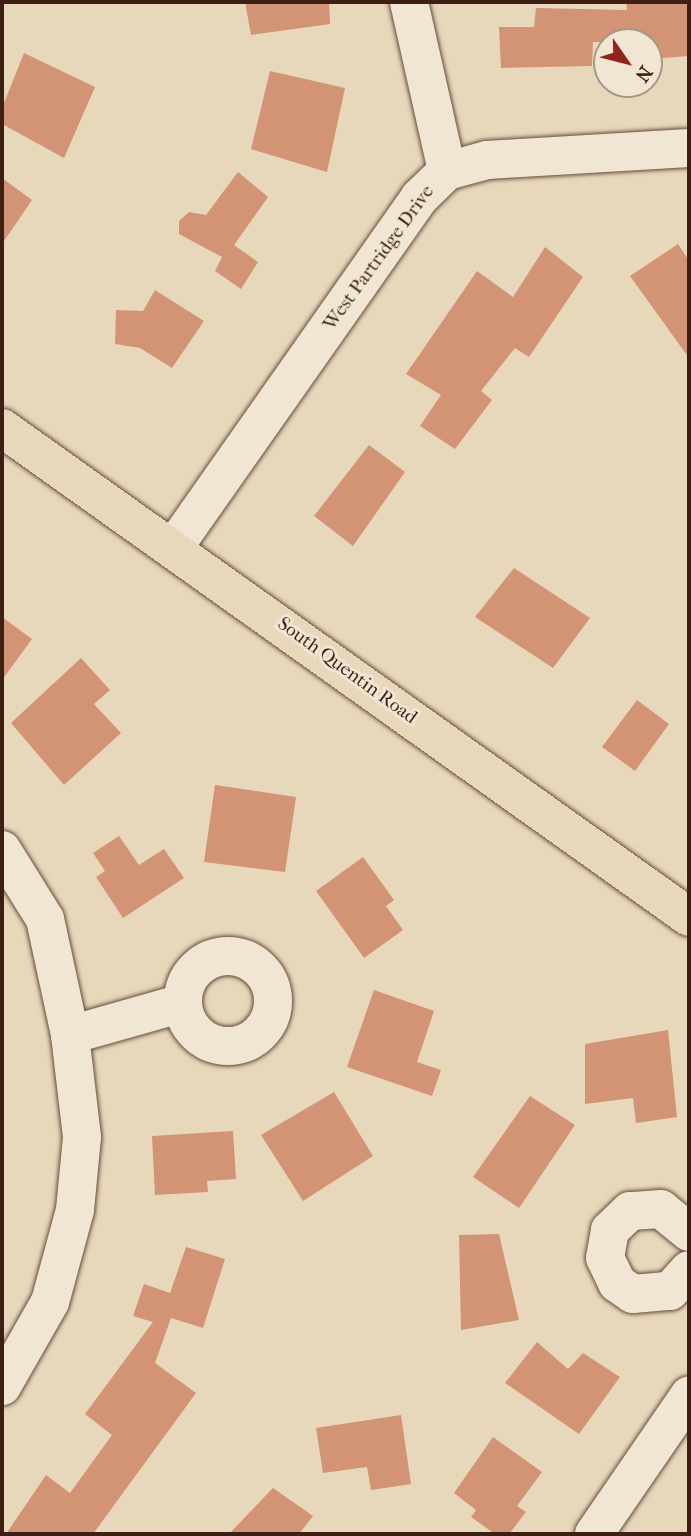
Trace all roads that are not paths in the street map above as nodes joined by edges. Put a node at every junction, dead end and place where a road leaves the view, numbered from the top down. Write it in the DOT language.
graph roads {
  1 [pos="409,2"];
  2 [pos="689,148"];
  3 [pos="447,171"];
  4 [pos="2,428"];
  5 [pos="174,547"];
  6 [pos="2,850"];
  7 [pos="689,917"];
  8 [pos="183,1003"];
  9 [pos="70,1035"];
  10 [pos="689,1232"];
  11 [pos="685,1287"];
  12 [pos="2,1385"];
  13 [pos="689,1396"];
  14 [pos="594,1534"];
  1 -- 3 [label="street"];
  2 -- 3 [label="street, West Partridge Drive"];
  3 -- 5 [label="street, West Partridge Drive"];
  4 -- 5 [label="main road, South Quentin Road"];
  5 -- 7 [label="main road, South Quentin Road"];
  6 -- 9 [label="street"];
  8 -- 9 [label="street"];
  9 -- 12 [label="street"];
  10 -- 11 [label="street"];
  13 -- 14 [label="street"];
}
